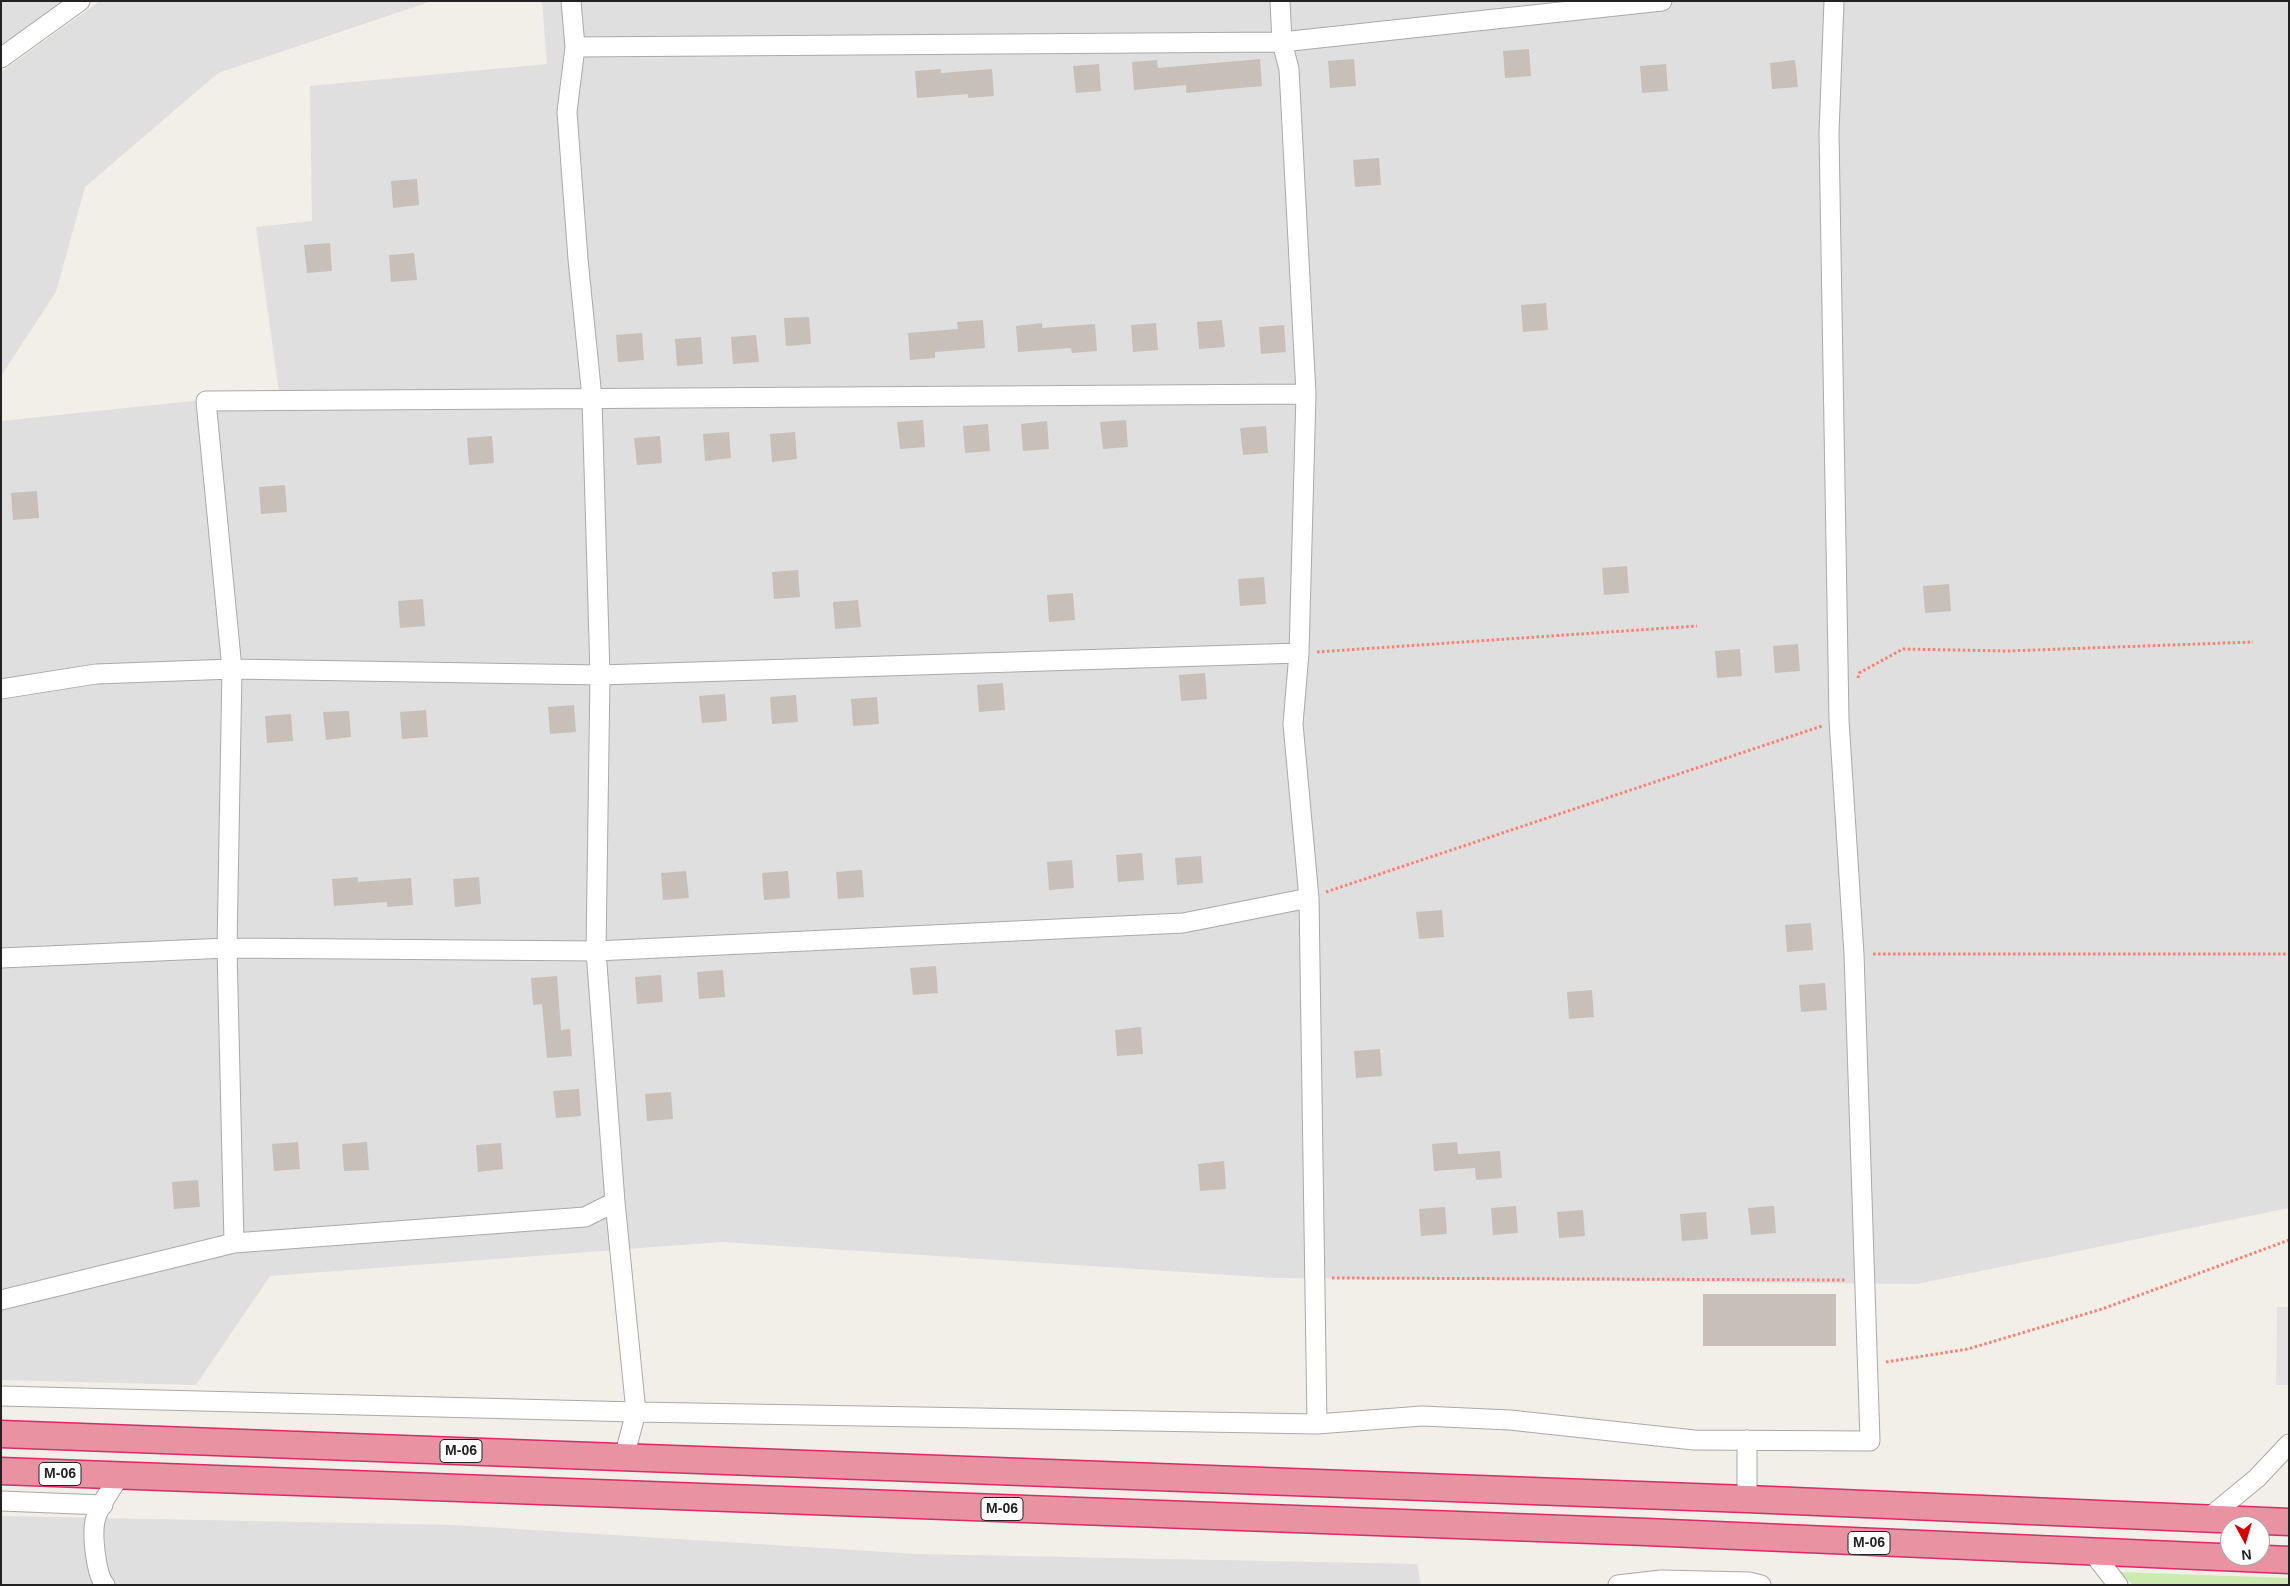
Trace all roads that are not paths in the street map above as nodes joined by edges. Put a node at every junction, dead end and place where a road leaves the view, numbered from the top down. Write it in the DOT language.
graph roads {
  1 [pos="80,1"];
  2 [pos="571,1"];
  3 [pos="1280,1"];
  4 [pos="1662,1"];
  5 [pos="1834,1"];
  6 [pos="1282,42"];
  7 [pos="574,47"];
  8 [pos="1,58"];
  9 [pos="1306,394"];
  10 [pos="592,398"];
  11 [pos="1299,654"];
  12 [pos="232,669"];
  13 [pos="600,675"];
  14 [pos="1,689"];
  15 [pos="1309,898"];
  16 [pos="227,948"];
  17 [pos="596,952"];
  18 [pos="1,958"];
  19 [pos="615,1202"];
  20 [pos="234,1242"];
  21 [pos="1,1300"];
  22 [pos="1,1396"];
  23 [pos="636,1412"];
  24 [pos="1317,1424"];
  25 [pos="1,1434"];
  26 [pos="1747,1440"];
  27 [pos="2289,1444"];
  28 [pos="624,1457"];
  29 [pos="1,1471"];
  30 [pos="119,1477"];
  31 [pos="1747,1499"];
  32 [pos="1,1501"];
  33 [pos="103,1505"];
  34 [pos="2206,1520"];
  35 [pos="2289,1522"];
  36 [pos="2093,1553"];
  37 [pos="2289,1560"];
  38 [pos="105,1585"];
  39 [pos="1618,1585"];
  40 [pos="1761,1585"];
  41 [pos="2118,1585"];
  1 -- 8 [label="street"];
  2 -- 7 [label="street"];
  3 -- 6 [label="street"];
  4 -- 6 [label="street"];
  5 -- 26 [label="street"];
  6 -- 7 [label="street"];
  6 -- 9 [label="street"];
  7 -- 10 [label="street"];
  9 -- 10 [label="street"];
  9 -- 11 [label="street"];
  10 -- 12 [label="street"];
  10 -- 13 [label="street"];
  11 -- 13 [label="street"];
  11 -- 15 [label="street"];
  12 -- 13 [label="street"];
  12 -- 14 [label="street"];
  12 -- 16 [label="street"];
  13 -- 17 [label="street"];
  15 -- 17 [label="street"];
  15 -- 24 [label="street"];
  16 -- 17 [label="street"];
  16 -- 18 [label="street"];
  16 -- 20 [label="street"];
  17 -- 19 [label="street"];
  19 -- 20 [label="street"];
  19 -- 23 [label="street"];
  20 -- 21 [label="street"];
  22 -- 23 [label="street"];
  23 -- 24 [label="street"];
  23 -- 28 [label="street"];
  24 -- 26 [label="street"];
  25 -- 28 [label="highway, М-06"];
  26 -- 31 [label="street"];
  27 -- 34 [label="street"];
  28 -- 31 [label="highway, М-06"];
  29 -- 30 [label="highway, М-06"];
  30 -- 33 [label="street"];
  30 -- 36 [label="highway, М-06"];
  31 -- 34 [label="highway, М-06"];
  32 -- 33 [label="street"];
  33 -- 38 [label="street"];
  34 -- 35 [label="highway, М-06"];
  36 -- 37 [label="highway, М-06"];
  36 -- 41 [label="street"];
  39 -- 40 [label="street"];
}
